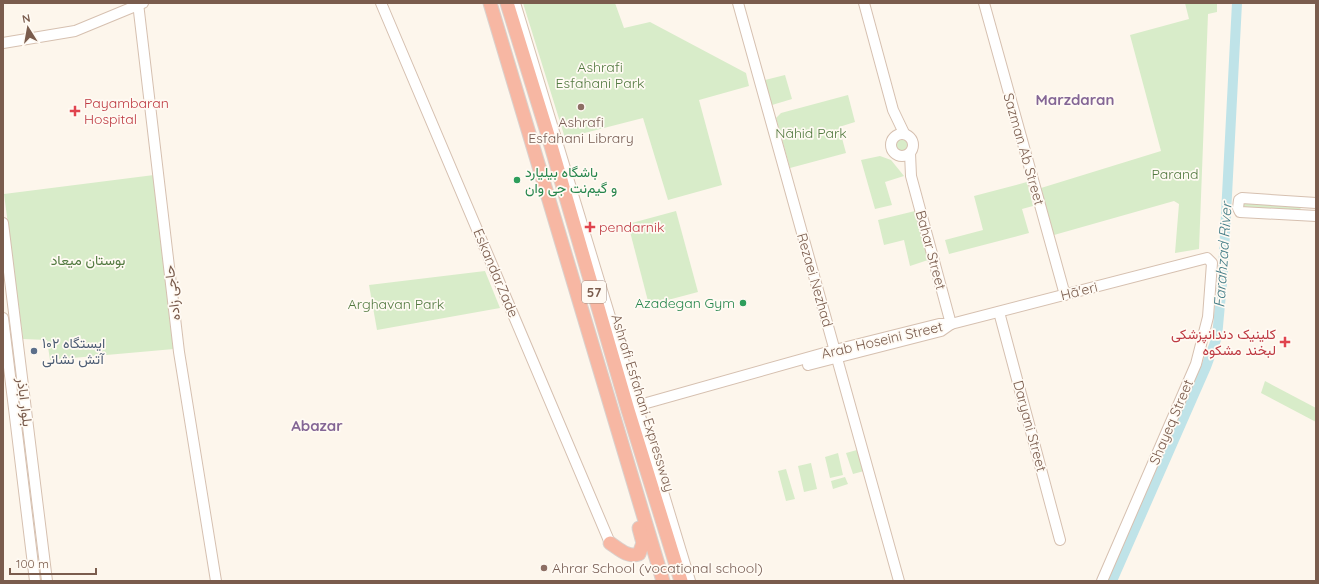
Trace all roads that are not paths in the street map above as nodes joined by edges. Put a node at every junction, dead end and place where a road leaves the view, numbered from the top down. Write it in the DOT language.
graph roads {
  1 [pos="381,3"];
  2 [pos="486,3"];
  3 [pos="490,3"];
  4 [pos="507,3"];
  5 [pos="516,3"];
  6 [pos="738,3"];
  7 [pos="864,3"];
  8 [pos="984,3"];
  9 [pos="140,4"];
  10 [pos="494,18"];
  11 [pos="3,43"];
  12 [pos="893,110"];
  13 [pos="551,130"];
  14 [pos="904,134"];
  15 [pos="892,140"];
  16 [pos="905,155"];
  17 [pos="1305,203"];
  18 [pos="1316,203"];
  19 [pos="1304,215"];
  20 [pos="1316,216"];
  21 [pos="3,222"];
  22 [pos="1207,258"];
  23 [pos="1065,295"];
  24 [pos="999,312"];
  25 [pos="3,318"];
  26 [pos="951,324"];
  27 [pos="836,354"];
  28 [pos="634,409"];
  29 [pos="634,487"];
  30 [pos="1060,540"];
  31 [pos="610,543"];
  32 [pos="35,581"];
  33 [pos="47,581"];
  34 [pos="216,581"];
  35 [pos="663,581"];
  36 [pos="681,581"];
  37 [pos="690,581"];
  38 [pos="899,581"];
  39 [pos="1102,581"];
  1 -- 31 [label="street, EskandarZade"];
  2 -- 10 [label="street"];
  3 -- 10 [label="highway, 57"];
  4 -- 13 [label="highway, Ashrafi Esfahani Expressway / 57"];
  5 -- 13 [label="street"];
  6 -- 27 [label="street, Rezaei Nezhad"];
  7 -- 12 [label="street"];
  8 -- 23 [label="street, Sazman Ab Street"];
  9 -- 11 [label="street"];
  9 -- 34 [label="street, حاجی زاده"];
  10 -- 29 [label="highway, 57"];
  12 -- 14 [label="street"];
  12 -- 15 [label="street"];
  13 -- 28 [label="highway, Ashrafi Esfahani Expressway / 57"];
  14 -- 15 [label="street"];
  14 -- 16 [label="street"];
  15 -- 16 [label="street"];
  16 -- 26 [label="street, Bahar Street"];
  17 -- 18 [label="street"];
  17 -- 19 [label="street"];
  17 -- 19 [label="street"];
  19 -- 20 [label="street"];
  21 -- 33 [label="street, بلوار اباذر"];
  22 -- 23 [label="street, Hā'eri"];
  22 -- 39 [label="street, Shayeq Street"];
  23 -- 24 [label="street, Hā'eri"];
  24 -- 26 [label="street, Hā'eri"];
  24 -- 30 [label="street, Daryani Street"];
  25 -- 32 [label="street, بلوار اباذر"];
  26 -- 27 [label="street, Arab Hoseini Street"];
  27 -- 28 [label="street, Arab Hoseini Street"];
  27 -- 38 [label="street, Rezaei Nezhad"];
  28 -- 36 [label="highway, Ashrafi Esfahani Expressway / 57"];
  28 -- 37 [label="street"];
  29 -- 31 [label="highway"];
  29 -- 35 [label="highway, 57"];
}
